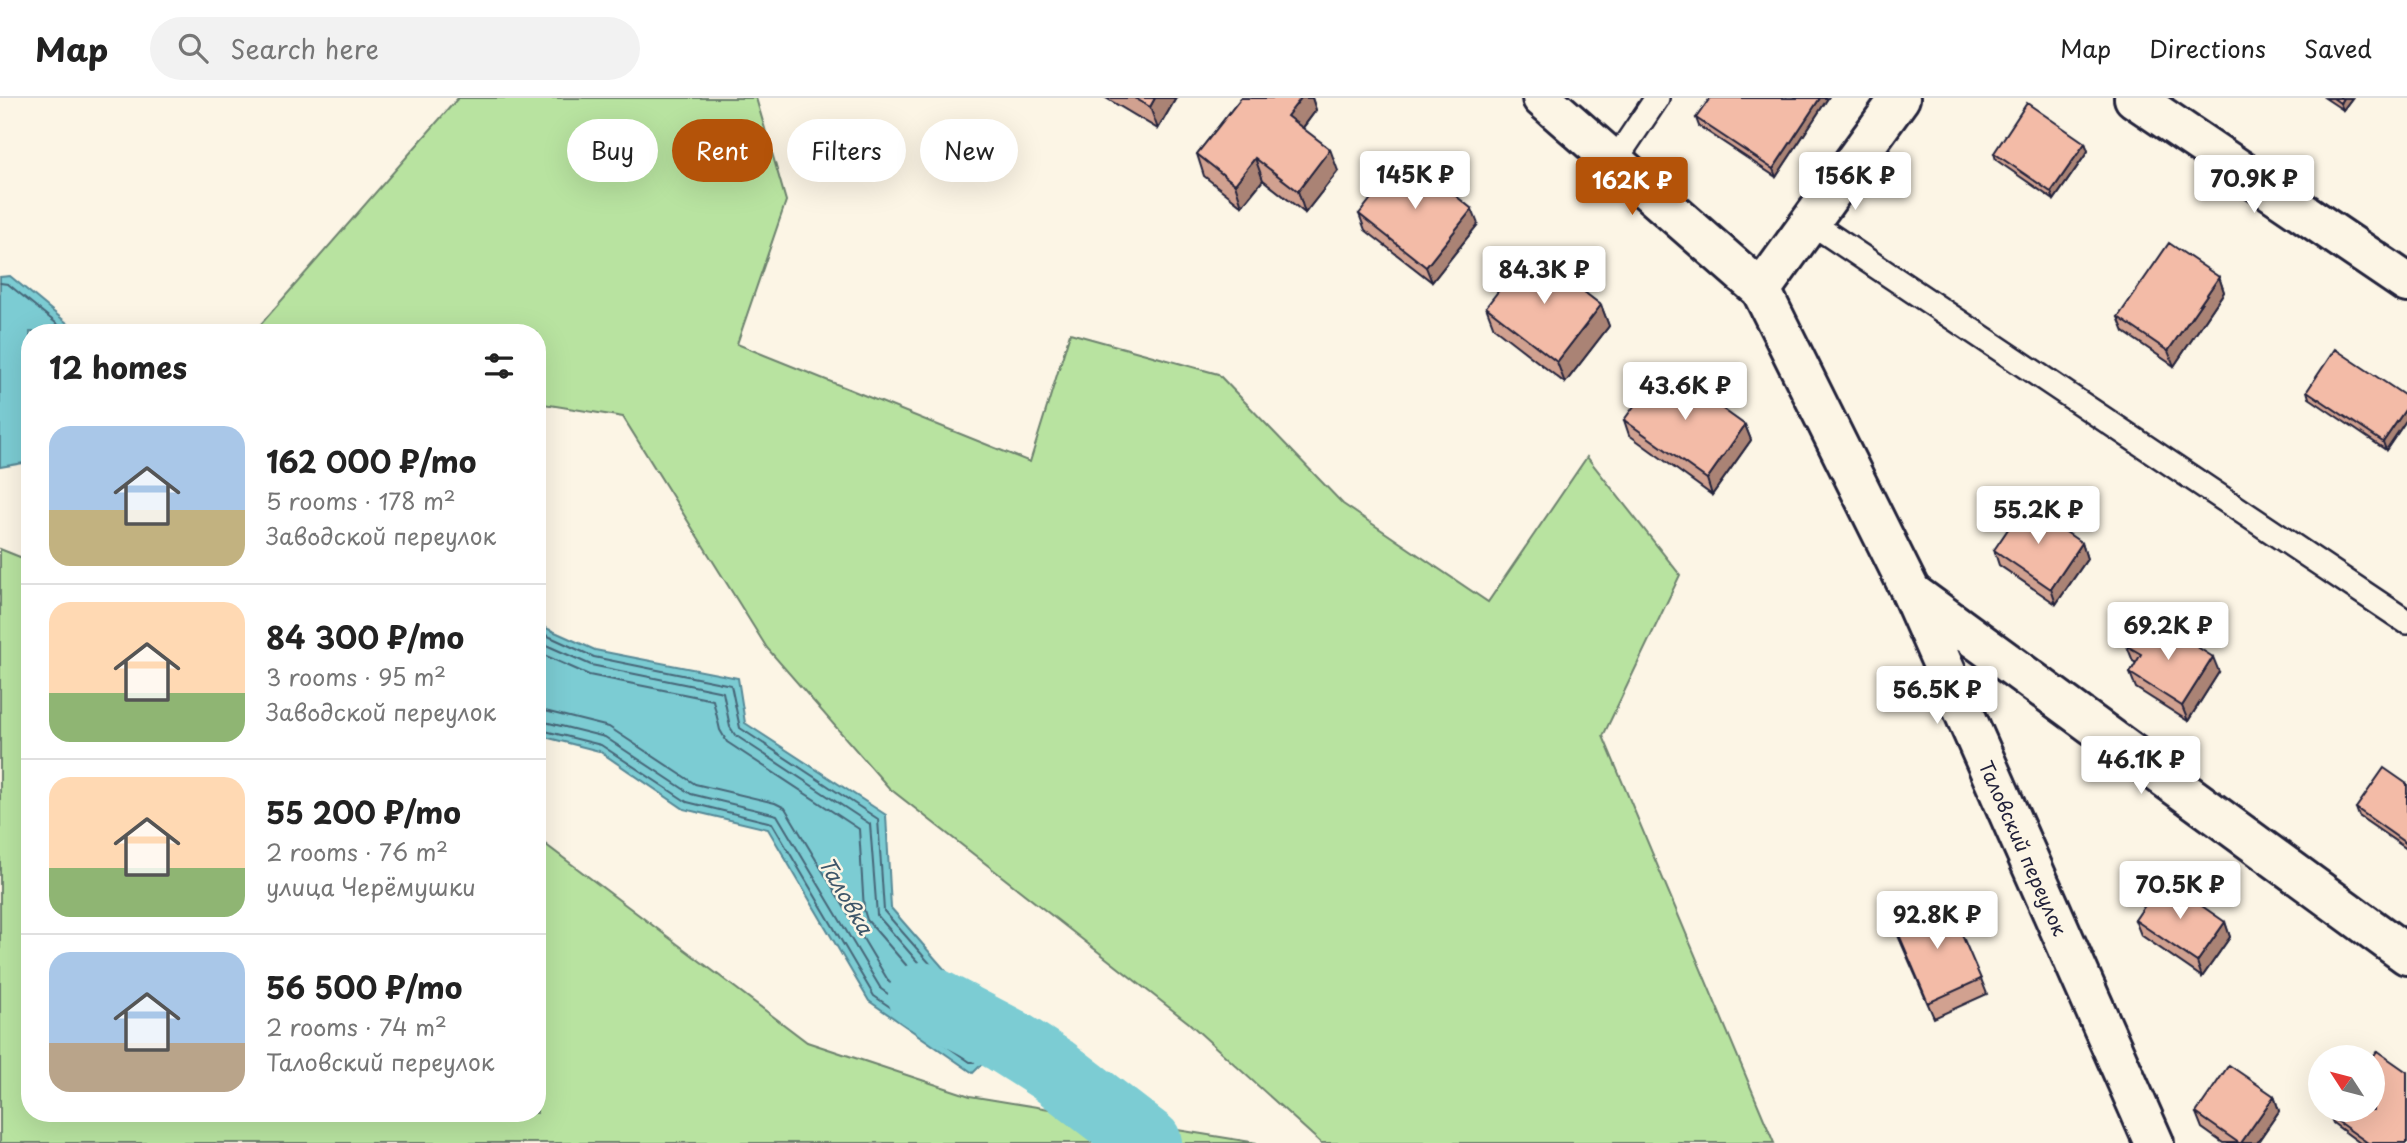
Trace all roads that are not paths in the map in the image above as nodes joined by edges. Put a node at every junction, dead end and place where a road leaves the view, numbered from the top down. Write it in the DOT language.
graph roads {
  1 [pos="1542,98"];
  2 [pos="1657,98"];
  3 [pos="1900,98"];
  4 [pos="2134,98"];
  5 [pos="1615,162"];
  6 [pos="1810,222"];
  7 [pos="2407,283"];
  8 [pos="1761,290"];
  9 [pos="1910,590"];
  10 [pos="2407,622"];
  11 [pos="2407,955"];
  12 [pos="2154,1143"];
  1 -- 5 [label="street"];
  2 -- 5 [label="lane"];
  3 -- 6 [label="street"];
  4 -- 7 [label="street"];
  5 -- 8 [label="street"];
  6 -- 8 [label="street"];
  6 -- 10 [label="lane"];
  8 -- 9 [label="street, Таловский переулок"];
  9 -- 11 [label="street"];
  9 -- 12 [label="street, Таловский переулок"];
}
